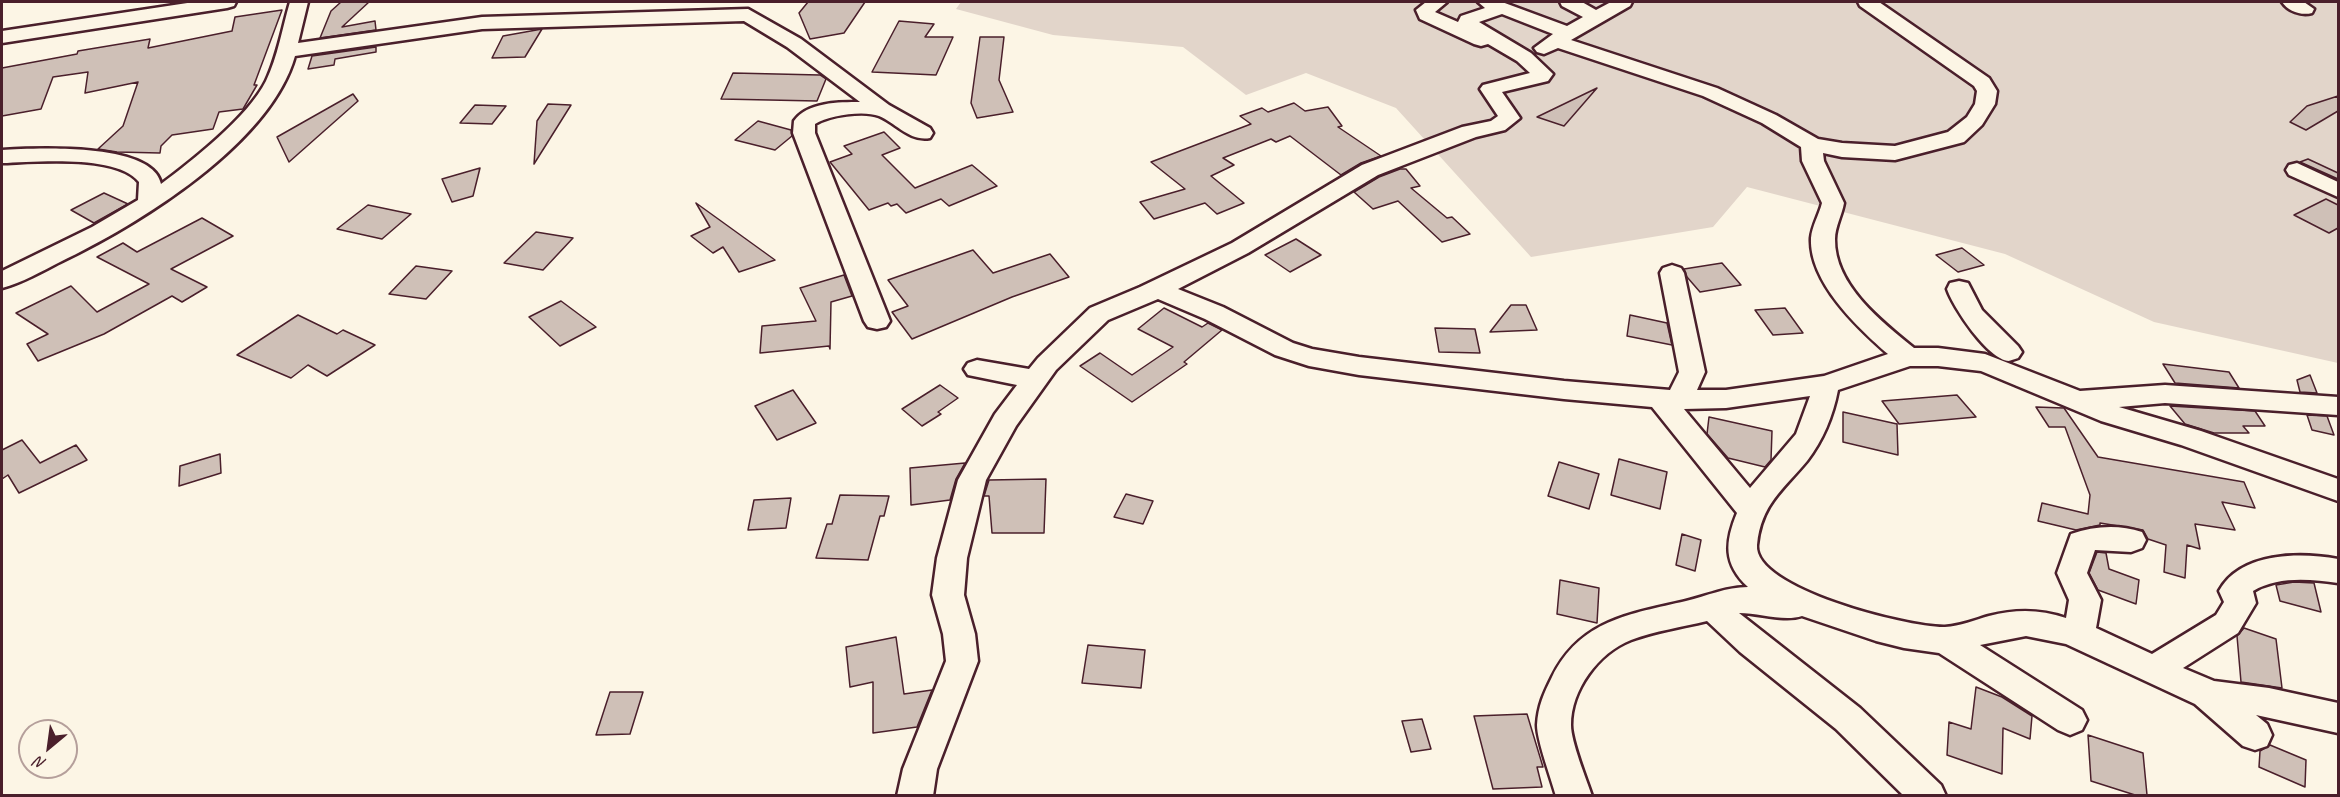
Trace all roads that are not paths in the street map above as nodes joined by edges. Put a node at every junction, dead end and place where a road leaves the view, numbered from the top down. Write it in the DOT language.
graph roads {
  1 [pos="227,2"];
  2 [pos="299,2"];
  3 [pos="497,2"];
  4 [pos="1438,2"];
  5 [pos="1569,2"];
  6 [pos="1623,2"];
  7 [pos="1867,2"];
  8 [pos="1494,5"];
  9 [pos="1596,17"];
  10 [pos="482,23"];
  11 [pos="1451,28"];
  12 [pos="1419,32"];
  13 [pos="2,37"];
  14 [pos="1562,37"];
  15 [pos="1500,42"];
  16 [pos="286,51"];
  17 [pos="1524,57"];
  18 [pos="882,109"];
  19 [pos="922,133"];
  20 [pos="1810,144"];
  21 [pos="2,156"];
  22 [pos="2297,170"];
  23 [pos="2329,185"];
  24 [pos="149,203"];
  25 [pos="2338,203"];
  26 [pos="1672,273"];
  27 [pos="2,280"];
  28 [pos="1157,289"];
  29 [pos="1959,289"];
  30 [pos="877,321"];
  31 [pos="2009,352"];
  32 [pos="1908,357"];
  33 [pos="977,369"];
  34 [pos="1034,379"];
  35 [pos="1826,386"];
  36 [pos="1670,399"];
  37 [pos="2078,400"];
  38 [pos="2338,406"];
  39 [pos="2338,490"];
  40 [pos="1751,510"];
  41 [pos="2131,540"];
  42 [pos="1741,548"];
  43 [pos="2338,571"];
  44 [pos="1722,604"];
  45 [pos="1839,616"];
  46 [pos="2078,636"];
  47 [pos="1945,640"];
  48 [pos="2155,669"];
  49 [pos="2207,694"];
  50 [pos="2338,718"];
  51 [pos="2070,720"];
  52 [pos="2255,735"];
  53 [pos="915,795"];
  54 [pos="1574,795"];
  55 [pos="1928,795"];
  1 -- 13 [label="street"];
  2 -- 16 [label="street"];
  3 -- 10 [label="street"];
  4 -- 11 [label="street"];
  5 -- 9 [label="street"];
  6 -- 9 [label="street"];
  7 -- 20 [label="street"];
  8 -- 14 [label="street"];
  8 -- 15 [label="street"];
  9 -- 14 [label="street"];
  10 -- 16 [label="street"];
  10 -- 18 [label="street"];
  11 -- 12 [label="street"];
  11 -- 15 [label="street"];
  14 -- 17 [label="street"];
  14 -- 20 [label="street"];
  15 -- 17 [label="street"];
  16 -- 24 [label="street"];
  17 -- 28 [label="street"];
  18 -- 19 [label="street"];
  18 -- 30 [label="street"];
  20 -- 32 [label="street"];
  21 -- 24 [label="street"];
  22 -- 23 [label="street"];
  23 -- 25 [label="street"];
  24 -- 27 [label="street"];
  26 -- 36 [label="street"];
  28 -- 34 [label="street"];
  28 -- 36 [label="street"];
  29 -- 31 [label="street"];
  32 -- 35 [label="street"];
  32 -- 37 [label="street"];
  33 -- 34 [label="street"];
  34 -- 53 [label="street"];
  35 -- 36 [label="street"];
  35 -- 40 [label="street"];
  36 -- 40 [label="street"];
  37 -- 38 [label="street"];
  37 -- 39 [label="street"];
  40 -- 42 [label="street"];
  41 -- 46 [label="street"];
  42 -- 44 [label="street"];
  42 -- 45 [label="street"];
  43 -- 48 [label="street"];
  44 -- 45 [label="street"];
  44 -- 54 [label="street"];
  44 -- 55 [label="street"];
  45 -- 47 [label="street"];
  46 -- 47 [label="street"];
  46 -- 48 [label="street"];
  47 -- 51 [label="street"];
  48 -- 49 [label="street"];
  49 -- 50 [label="street"];
  49 -- 52 [label="street"];
}
